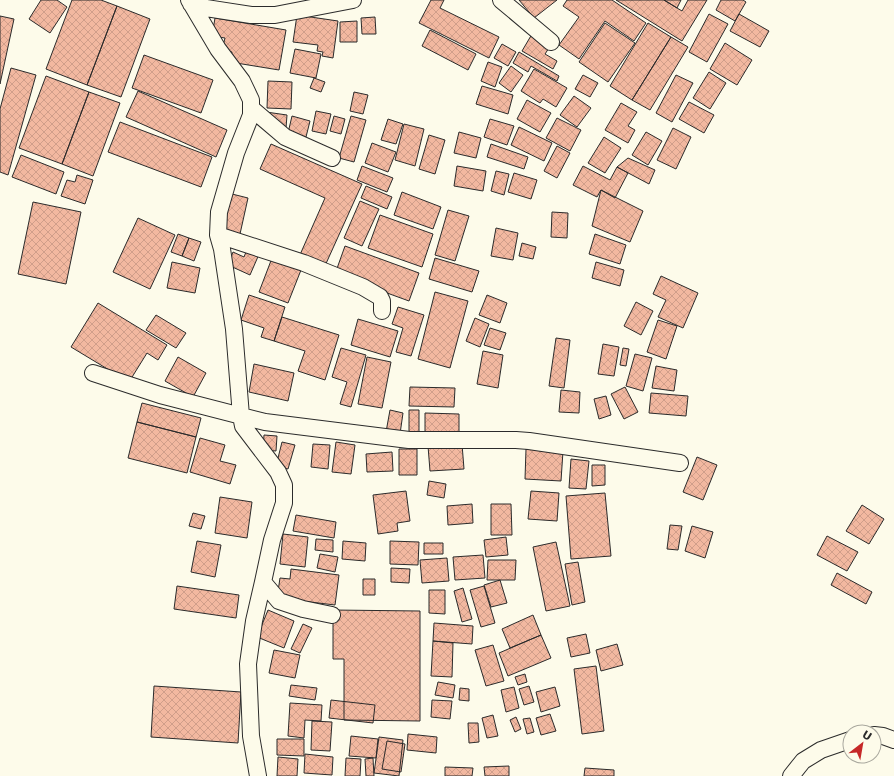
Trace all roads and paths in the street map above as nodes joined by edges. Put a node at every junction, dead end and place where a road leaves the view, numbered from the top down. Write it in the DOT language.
graph roads {
  1 [pos="353,0"];
  2 [pos="501,0"];
  3 [pos="190,2"];
  4 [pos="551,42"];
  5 [pos="251,108"];
  6 [pos="332,158"];
  7 [pos="218,236"];
  8 [pos="382,311"];
  9 [pos="93,373"];
  10 [pos="241,416"];
  11 [pos="680,463"];
  12 [pos="263,582"];
  13 [pos="332,615"];
  14 [pos="882,736"];
  15 [pos="894,740"];
  16 [pos="842,743"];
  17 [pos="258,776"];
  18 [pos="790,776"];
  1 -- 3 [label="street"];
  2 -- 4 [label="street"];
  3 -- 5 [label="street"];
  5 -- 6 [label="street"];
  5 -- 7 [label="street"];
  7 -- 8 [label="street"];
  7 -- 10 [label="street"];
  9 -- 10 [label="street"];
  10 -- 11 [label="street"];
  10 -- 12 [label="street"];
  12 -- 13 [label="street"];
  12 -- 17 [label="street"];
  14 -- 15 [label="street"];
  16 -- 18 [label="street"];
}
